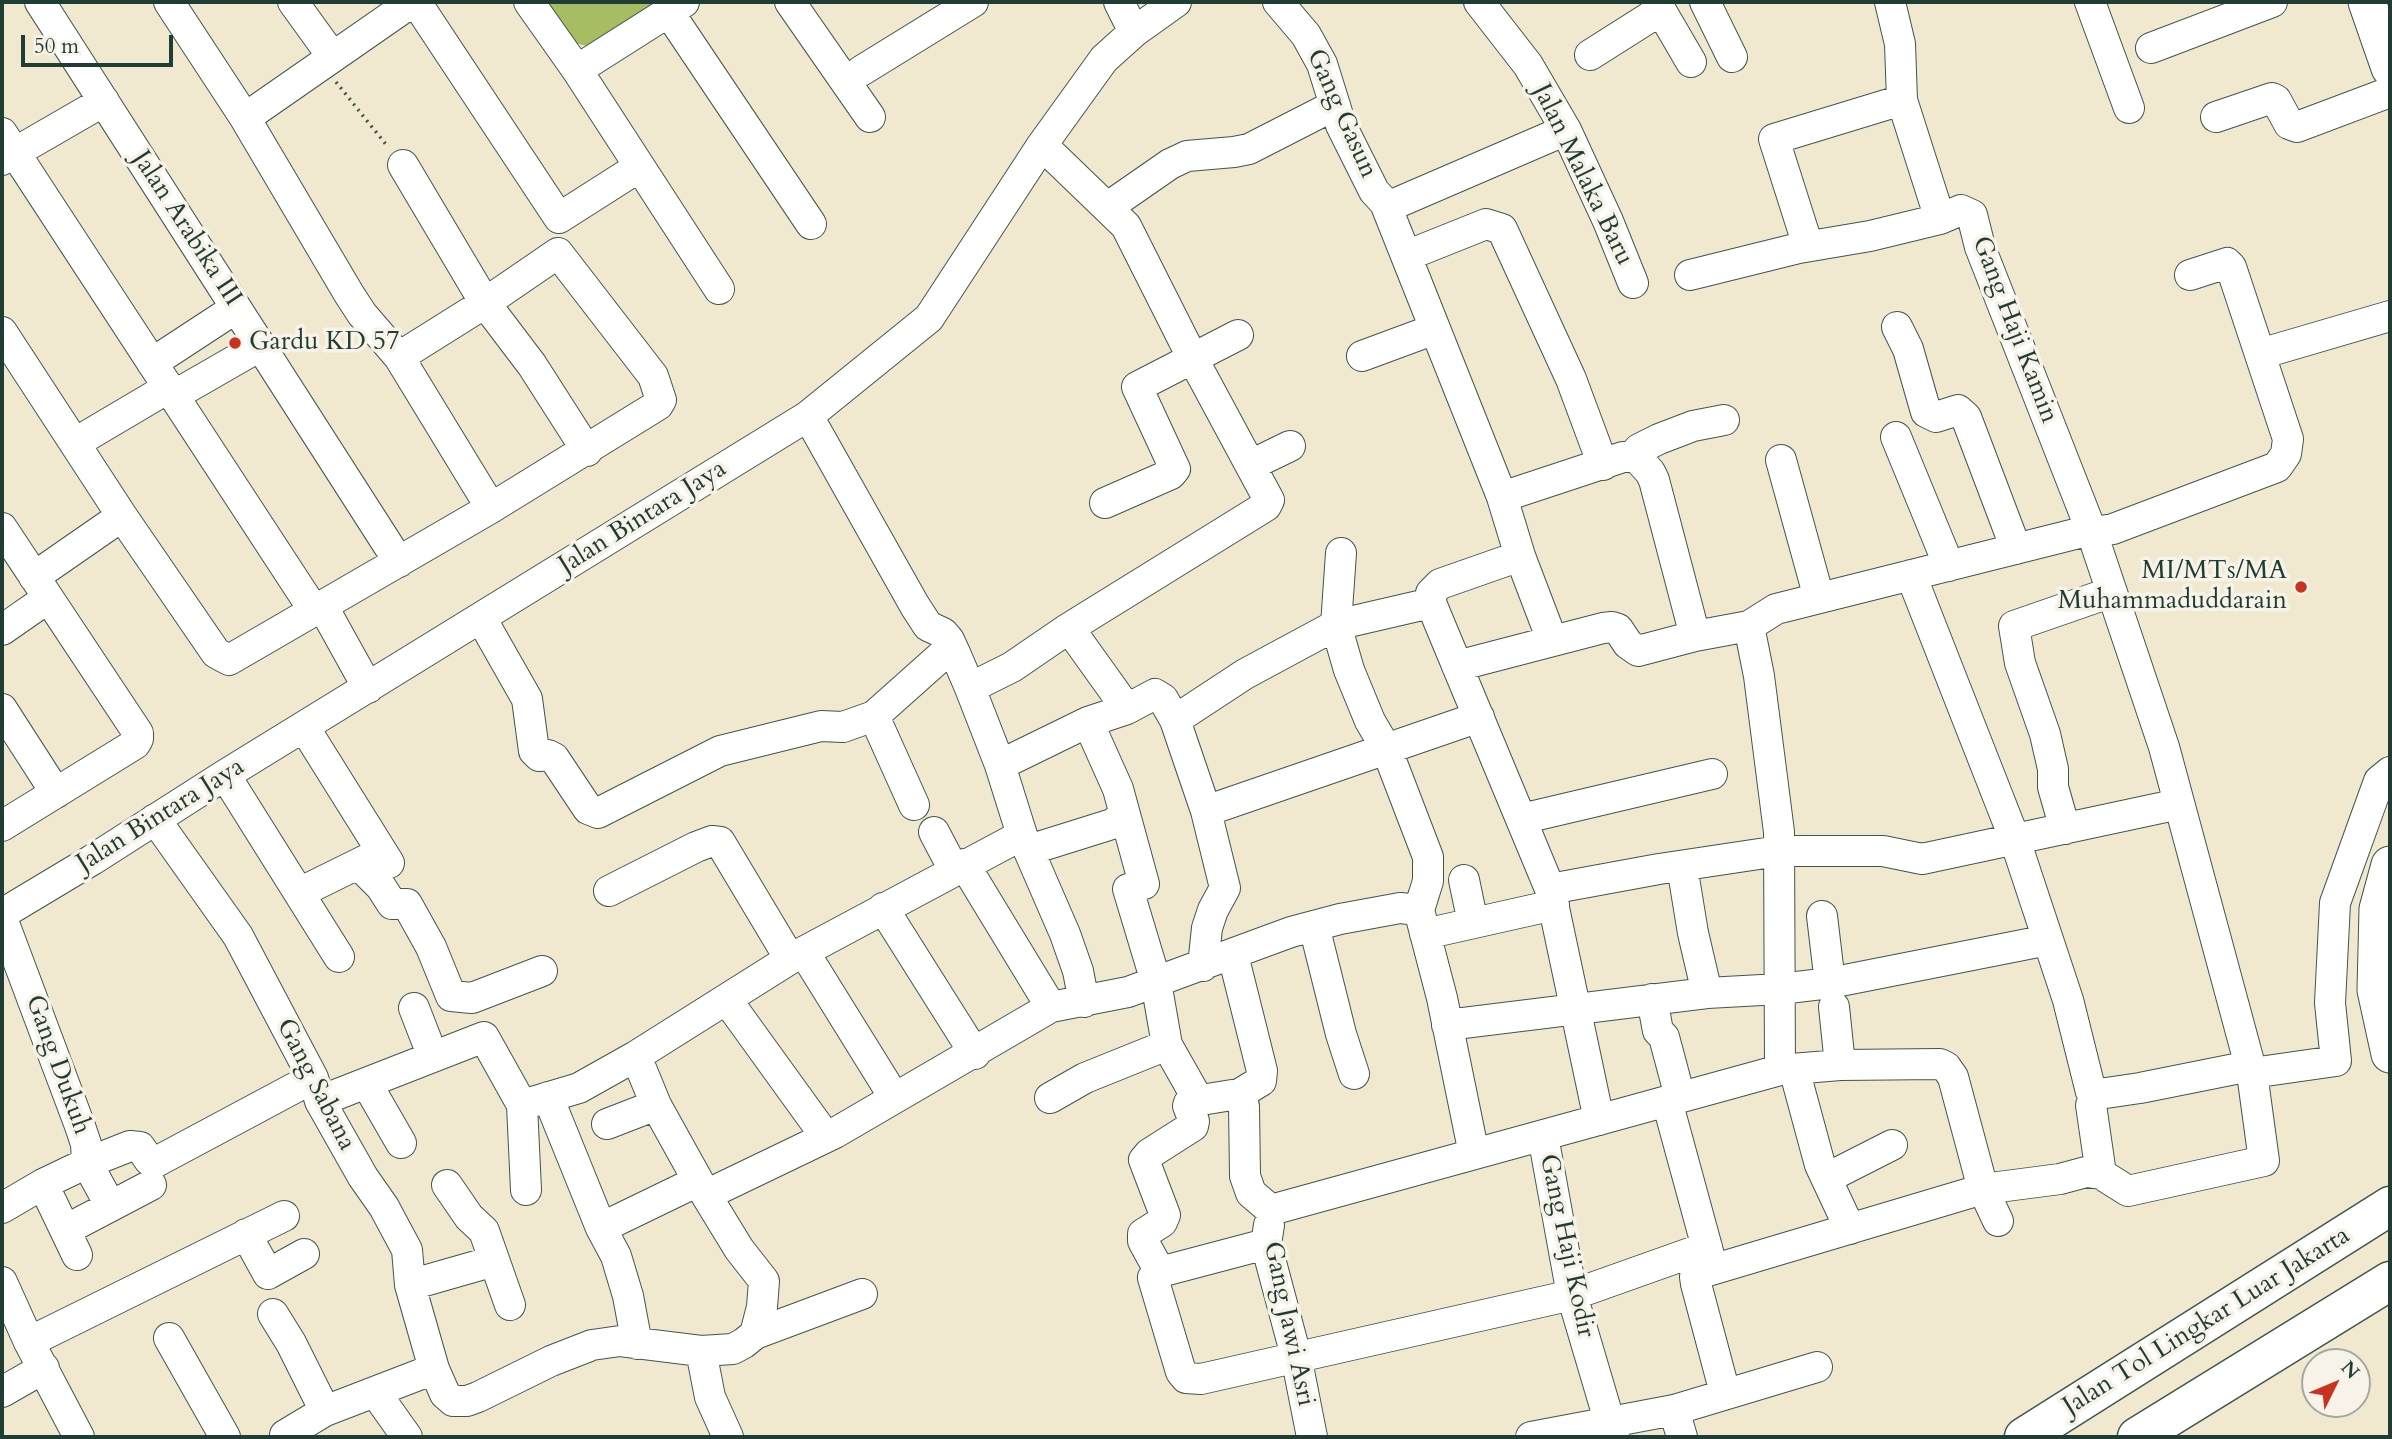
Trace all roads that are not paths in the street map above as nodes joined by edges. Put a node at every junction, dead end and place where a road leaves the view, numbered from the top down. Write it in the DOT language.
graph roads {
  1 [pos="40,2"];
  2 [pos="169,2"];
  3 [pos="293,2"];
  4 [pos="414,2"];
  5 [pos="529,2"];
  6 [pos="790,2"];
  7 [pos="973,2"];
  8 [pos="1119,2"];
  9 [pos="1176,2"];
  10 [pos="1278,2"];
  11 [pos="1479,2"];
  12 [pos="1705,2"];
  13 [pos="1890,2"];
  14 [pos="2090,2"];
  15 [pos="2272,2"];
  16 [pos="2367,2"];
  17 [pos="1658,6"];
  18 [pos="677,7"];
  19 [pos="1134,32"];
  20 [pos="2151,48"];
  21 [pos="1590,55"];
  22 [pos="1732,57"];
  23 [pos="327,60"];
  24 [pos="1691,62"];
  25 [pos="2390,68"];
  26 [pos="577,70"];
  27 [pos="861,71"];
  28 [pos="2390,92"];
  29 [pos="1902,100"];
  30 [pos="104,101"];
  31 [pos="1335,106"];
  32 [pos="2129,108"];
  33 [pos="870,117"];
  34 [pos="2216,117"];
  35 [pos="245,118"];
  36 [pos="1566,130"];
  37 [pos="1042,145"];
  38 [pos="6,148"];
  39 [pos="403,165"];
  40 [pos="639,167"];
  41 [pos="1385,203"];
  42 [pos="1108,207"];
  43 [pos="559,218"];
  44 [pos="1940,219"];
  45 [pos="811,224"];
  46 [pos="1808,246"];
  47 [pos="558,253"];
  48 [pos="1406,256"];
  49 [pos="1690,275"];
  50 [pos="2190,275"];
  51 [pos="1633,283"];
  52 [pos="719,289"];
  53 [pos="485,303"];
  54 [pos="236,308"];
  55 [pos="2390,316"];
  56 [pos="1897,327"];
  57 [pos="1435,329"];
  58 [pos="2,332"];
  59 [pos="1238,335"];
  60 [pos="260,346"];
  61 [pos="2260,354"];
  62 [pos="1362,356"];
  63 [pos="399,357"];
  64 [pos="1193,359"];
  65 [pos="152,363"];
  66 [pos="171,392"];
  67 [pos="808,416"];
  68 [pos="1724,420"];
  69 [pos="1896,437"];
  70 [pos="75,443"];
  71 [pos="1290,446"];
  72 [pos="586,452"];
  73 [pos="1632,457"];
  74 [pos="1781,460"];
  75 [pos="1251,465"];
  76 [pos="1603,465"];
  77 [pos="1502,497"];
  78 [pos="1105,503"];
  79 [pos="491,508"];
  80 [pos="122,516"];
  81 [pos="2,528"];
  82 [pos="2091,530"];
  83 [pos="2016,549"];
  84 [pos="1340,553"];
  85 [pos="1520,556"];
  86 [pos="399,562"];
  87 [pos="1949,566"];
  88 [pos="1911,575"];
  89 [pos="26,577"];
  90 [pos="2112,592"];
  91 [pos="1819,598"];
  92 [pos="1431,603"];
  93 [pos="317,607"];
  94 [pos="481,618"];
  95 [pos="1336,625"];
  96 [pos="1749,626"];
  97 [pos="1069,628"];
  98 [pos="2,630"];
  99 [pos="1695,636"];
  100 [pos="1552,640"];
  101 [pos="955,653"];
  102 [pos="1457,666"];
  103 [pos="368,688"];
  104 [pos="970,688"];
  105 [pos="2,709"];
  106 [pos="1127,709"];
  107 [pos="874,716"];
  108 [pos="1479,717"];
  109 [pos="1175,720"];
  110 [pos="1088,722"];
  111 [pos="304,727"];
  112 [pos="1387,750"];
  113 [pos="1000,765"];
  114 [pos="2390,772"];
  115 [pos="1712,774"];
  116 [pos="225,775"];
  117 [pos="57,793"];
  118 [pos="2179,804"];
  119 [pos="914,805"];
  120 [pos="1206,811"];
  121 [pos="1125,816"];
  122 [pos="155,819"];
  123 [pos="1521,819"];
  124 [pos="2,826"];
  125 [pos="2065,829"];
  126 [pos="934,832"];
  127 [pos="2015,840"];
  128 [pos="1026,843"];
  129 [pos="1779,851"];
  130 [pos="377,859"];
  131 [pos="2390,865"];
  132 [pos="1682,866"];
  133 [pos="959,867"];
  134 [pos="1464,880"];
  135 [pos="609,891"];
  136 [pos="299,893"];
  137 [pos="1552,897"];
  138 [pos="883,908"];
  139 [pos="2,916"];
  140 [pos="1822,916"];
  141 [pos="1422,922"];
  142 [pos="1473,923"];
  143 [pos="1314,926"];
  144 [pos="2048,940"];
  145 [pos="797,955"];
  146 [pos="1233,955"];
  147 [pos="339,957"];
  148 [pos="1203,966"];
  149 [pos="542,971"];
  150 [pos="1156,982"];
  151 [pos="1780,989"];
  152 [pos="1707,993"];
  153 [pos="1832,995"];
  154 [pos="1652,999"];
  155 [pos="727,1000"];
  156 [pos="1084,1002"];
  157 [pos="414,1007"];
  158 [pos="1051,1007"];
  159 [pos="1575,1009"];
  160 [pos="1447,1025"];
  161 [pos="1167,1045"];
  162 [pos="975,1054"];
  163 [pos="2390,1054"];
  164 [pos="636,1056"];
  165 [pos="433,1057"];
  166 [pos="1840,1065"];
  167 [pos="2251,1069"];
  168 [pos="1787,1070"];
  169 [pos="1354,1074"];
  170 [pos="367,1084"];
  171 [pos="316,1089"];
  172 [pos="1237,1096"];
  173 [pos="894,1097"];
  174 [pos="1049,1098"];
  175 [pos="1197,1098"];
  176 [pos="1674,1099"];
  177 [pos="535,1101"];
  178 [pos="656,1104"];
  179 [pos="2091,1105"];
  180 [pos="1599,1120"];
  181 [pos="607,1124"];
  182 [pos="1543,1136"];
  183 [pos="826,1137"];
  184 [pos="401,1143"];
  185 [pos="1892,1145"];
  186 [pos="1474,1154"];
  187 [pos="87,1163"];
  188 [pos="1824,1173"];
  189 [pos="2101,1174"];
  190 [pos="43,1184"];
  191 [pos="151,1185"];
  192 [pos="447,1185"];
  193 [pos="702,1188"];
  194 [pos="1983,1189"];
  195 [pos="526,1190"];
  196 [pos="110,1205"];
  197 [pos="2390,1206"];
  198 [pos="2,1208"];
  199 [pos="1271,1210"];
  200 [pos="284,1216"];
  201 [pos="1998,1221"];
  202 [pos="73,1226"];
  203 [pos="601,1228"];
  204 [pos="1850,1229"];
  205 [pos="246,1234"];
  206 [pos="1266,1244"];
  207 [pos="304,1254"];
  208 [pos="77,1255"];
  209 [pos="1710,1258"];
  210 [pos="494,1261"];
  211 [pos="1160,1272"];
  212 [pos="2390,1281"];
  213 [pos="2,1282"];
  214 [pos="410,1285"];
  215 [pos="862,1294"];
  216 [pos="1572,1295"];
  217 [pos="510,1305"];
  218 [pos="273,1314"];
  219 [pos="755,1334"];
  220 [pos="169,1338"];
  221 [pos="29,1342"];
  222 [pos="637,1344"];
  223 [pos="701,1351"];
  224 [pos="1296,1356"];
  225 [pos="1817,1367"];
  226 [pos="44,1368"];
  227 [pos="434,1369"];
  228 [pos="2,1392"];
  229 [pos="375,1392"];
  230 [pos="1725,1393"];
  231 [pos="325,1411"];
  232 [pos="1678,1424"];
  233 [pos="1612,1429"];
  234 [pos="283,1436"];
  235 [pos="79,1437"];
  236 [pos="225,1437"];
  237 [pos="407,1437"];
  238 [pos="728,1437"];
  239 [pos="1312,1437"];
  240 [pos="1531,1437"];
  241 [pos="2024,1437"];
  242 [pos="2137,1437"];
  1 -- 30 [label="street, Jalan Arabika III"];
  2 -- 35 [label="street"];
  3 -- 23 [label="street"];
  4 -- 23 [label="street"];
  4 -- 43 [label="street"];
  5 -- 26 [label="street"];
  6 -- 33 [label="street"];
  7 -- 27 [label="street"];
  8 -- 19 [label="street"];
  9 -- 19 [label="street, Jalan Bintara Jaya"];
  10 -- 31 [label="street, Gang Gasun"];
  11 -- 36 [label="street, Jalan Malaka Baru"];
  12 -- 22 [label="street"];
  13 -- 29 [label="street, Gang Haji Kamin"];
  14 -- 32 [label="street"];
  15 -- 20 [label="street"];
  16 -- 25 [label="main road"];
  17 -- 21 [label="street"];
  17 -- 24 [label="street"];
  18 -- 26 [label="street"];
  18 -- 45 [label="street"];
  19 -- 37 [label="street, Jalan Bintara Jaya"];
  23 -- 35 [label="street"];
  26 -- 40 [label="street"];
  28 -- 34 [label="street"];
  29 -- 44 [label="street, Gang Haji Kamin"];
  29 -- 46 [label="street"];
  30 -- 38 [label="street"];
  30 -- 54 [label="street, Jalan Arabika III"];
  31 -- 41 [label="street, Gang Gasun"];
  31 -- 42 [label="street"];
  35 -- 63 [label="street"];
  36 -- 41 [label="street, Gang Gasun"];
  36 -- 51 [label="street, Jalan Malaka Baru"];
  37 -- 42 [label="street"];
  37 -- 67 [label="street, Jalan Bintara Jaya"];
  38 -- 65 [label="street"];
  39 -- 53 [label="street"];
  40 -- 43 [label="street"];
  40 -- 52 [label="street"];
  41 -- 48 [label="street"];
  42 -- 64 [label="street"];
  43 -- 47 [label="street"];
  44 -- 46 [label="street"];
  44 -- 82 [label="street, Gang Haji Kamin"];
  46 -- 49 [label="street"];
  47 -- 53 [label="street"];
  47 -- 72 [label="street"];
  48 -- 57 [label="street"];
  48 -- 76 [label="street"];
  50 -- 61 [label="street"];
  53 -- 63 [label="street"];
  53 -- 72 [label="street"];
  54 -- 60 [label="street, Jalan Arabika III"];
  54 -- 65 [label="street"];
  55 -- 61 [label="street"];
  56 -- 83 [label="street"];
  57 -- 62 [label="street"];
  57 -- 77 [label="street"];
  58 -- 70 [label="street"];
  59 -- 64 [label="street"];
  60 -- 66 [label="street"];
  60 -- 86 [label="street, Jalan Arabika III"];
  61 -- 82 [label="street"];
  63 -- 79 [label="street"];
  64 -- 75 [label="street"];
  64 -- 78 [label="street"];
  65 -- 66 [label="street"];
  66 -- 70 [label="street"];
  66 -- 93 [label="street"];
  67 -- 94 [label="street, Jalan Bintara Jaya"];
  67 -- 101 [label="street"];
  68 -- 73 [label="street"];
  69 -- 87 [label="street"];
  70 -- 80 [label="street"];
  71 -- 75 [label="street"];
  72 -- 79 [label="street"];
  73 -- 76 [label="street"];
  73 -- 99 [label="street"];
  74 -- 91 [label="street"];
  75 -- 97 [label="street"];
  76 -- 77 [label="street"];
  77 -- 85 [label="street"];
  79 -- 86 [label="street"];
  80 -- 89 [label="street"];
  80 -- 93 [label="street"];
  81 -- 89 [label="street"];
  82 -- 83 [label="street"];
  82 -- 90 [label="street, Gang Haji Kamin"];
  83 -- 87 [label="street"];
  84 -- 95 [label="street"];
  85 -- 92 [label="street"];
  85 -- 100 [label="street"];
  86 -- 93 [label="street"];
  87 -- 88 [label="street"];
  88 -- 91 [label="street"];
  88 -- 127 [label="street"];
  89 -- 98 [label="street"];
  89 -- 117 [label="street"];
  90 -- 118 [label="street, Gang Haji Kamin"];
  90 -- 125 [label="street"];
  91 -- 96 [label="street"];
  92 -- 95 [label="street"];
  92 -- 102 [label="street"];
  93 -- 103 [label="street"];
  94 -- 103 [label="street, Jalan Bintara Jaya"];
  94 -- 107 [label="street"];
  95 -- 109 [label="street"];
  95 -- 112 [label="street"];
  96 -- 99 [label="street"];
  96 -- 129 [label="street"];
  97 -- 104 [label="street"];
  97 -- 106 [label="street"];
  99 -- 100 [label="street"];
  100 -- 102 [label="street"];
  101 -- 104 [label="street"];
  101 -- 107 [label="street"];
  102 -- 108 [label="street"];
  103 -- 111 [label="street, Jalan Bintara Jaya"];
  104 -- 113 [label="street"];
  105 -- 117 [label="street"];
  106 -- 109 [label="street"];
  106 -- 110 [label="street"];
  107 -- 119 [label="street"];
  108 -- 112 [label="street"];
  108 -- 123 [label="street"];
  109 -- 120 [label="street"];
  110 -- 113 [label="street"];
  110 -- 121 [label="street"];
  111 -- 116 [label="street, Jalan Bintara Jaya"];
  111 -- 130 [label="street"];
  112 -- 120 [label="street"];
  112 -- 141 [label="street"];
  113 -- 128 [label="street"];
  114 -- 167 [label="street"];
  115 -- 123 [label="street"];
  116 -- 122 [label="street, Jalan Bintara Jaya"];
  116 -- 136 [label="street"];
  117 -- 124 [label="street"];
  118 -- 125 [label="street"];
  118 -- 167 [label="street, Gang Haji Kamin"];
  120 -- 148 [label="street"];
  121 -- 128 [label="street"];
  121 -- 150 [label="street"];
  122 -- 139 [label="street, Jalan Bintara Jaya"];
  122 -- 171 [label="street, Gang Sabana"];
  123 -- 137 [label="street"];
  125 -- 127 [label="street"];
  126 -- 133 [label="street"];
  127 -- 129 [label="street"];
  127 -- 144 [label="street"];
  128 -- 133 [label="street"];
  128 -- 156 [label="street"];
  129 -- 132 [label="street"];
  129 -- 151 [label="street"];
  130 -- 136 [label="street"];
  130 -- 149 [label="street"];
  131 -- 163 [label="main road"];
  132 -- 137 [label="street"];
  132 -- 152 [label="street"];
  133 -- 138 [label="street"];
  133 -- 158 [label="street"];
  134 -- 142 [label="street"];
  135 -- 145 [label="street"];
  136 -- 147 [label="street"];
  137 -- 142 [label="street"];
  137 -- 159 [label="street"];
  138 -- 145 [label="street"];
  138 -- 162 [label="street"];
  139 -- 187 [label="street, Gang Dukuh"];
  140 -- 153 [label="street"];
  141 -- 142 [label="street"];
  141 -- 143 [label="street"];
  141 -- 160 [label="street"];
  143 -- 146 [label="street"];
  143 -- 169 [label="street"];
  144 -- 153 [label="street"];
  144 -- 167 [label="street"];
  145 -- 155 [label="street"];
  145 -- 173 [label="street"];
  146 -- 148 [label="street"];
  146 -- 172 [label="street"];
  148 -- 150 [label="street"];
  150 -- 156 [label="street"];
  150 -- 161 [label="street"];
  151 -- 152 [label="street"];
  151 -- 153 [label="street"];
  151 -- 168 [label="street"];
  152 -- 154 [label="street"];
  153 -- 166 [label="street"];
  154 -- 159 [label="street"];
  154 -- 176 [label="street"];
  155 -- 164 [label="street"];
  155 -- 183 [label="street"];
  156 -- 158 [label="street"];
  157 -- 165 [label="street"];
  158 -- 162 [label="street"];
  159 -- 160 [label="street"];
  159 -- 180 [label="street"];
  160 -- 186 [label="street"];
  161 -- 174 [label="street"];
  161 -- 175 [label="street"];
  162 -- 173 [label="street"];
  164 -- 177 [label="street"];
  164 -- 178 [label="street"];
  165 -- 170 [label="street"];
  165 -- 177 [label="street"];
  166 -- 168 [label="street"];
  166 -- 194 [label="street"];
  167 -- 189 [label="street, Gang Haji Kamin"];
  168 -- 176 [label="street"];
  168 -- 188 [label="street"];
  170 -- 171 [label="street"];
  170 -- 184 [label="street"];
  171 -- 187 [label="street"];
  171 -- 214 [label="street, Gang Sabana"];
  172 -- 175 [label="street"];
  172 -- 199 [label="street"];
  173 -- 183 [label="street"];
  175 -- 211 [label="street"];
  176 -- 180 [label="street"];
  176 -- 209 [label="street"];
  177 -- 195 [label="street"];
  177 -- 203 [label="street"];
  178 -- 181 [label="street"];
  178 -- 193 [label="street"];
  179 -- 189 [label="street"];
  180 -- 182 [label="street"];
  182 -- 186 [label="street"];
  182 -- 216 [label="street, Gang Haji Kodir"];
  183 -- 193 [label="street"];
  185 -- 188 [label="street"];
  186 -- 199 [label="street"];
  187 -- 190 [label="street, Gang Dukuh"];
  187 -- 196 [label="street"];
  188 -- 204 [label="street"];
  189 -- 194 [label="street"];
  190 -- 198 [label="street, Gang Dukuh"];
  190 -- 208 [label="street"];
  191 -- 196 [label="street"];
  192 -- 210 [label="street"];
  193 -- 203 [label="street"];
  193 -- 219 [label="street"];
  194 -- 201 [label="street"];
  194 -- 204 [label="street"];
  196 -- 202 [label="street"];
  197 -- 241 [label="highway, Jalan Tol Lingkar Luar Jakarta"];
  199 -- 206 [label="street, Gang Jawi Asri"];
  200 -- 205 [label="street"];
  203 -- 222 [label="street"];
  204 -- 209 [label="street"];
  205 -- 207 [label="street"];
  205 -- 221 [label="street"];
  206 -- 211 [label="street"];
  206 -- 224 [label="street, Gang Jawi Asri"];
  209 -- 216 [label="street"];
  209 -- 230 [label="street"];
  210 -- 214 [label="street"];
  210 -- 217 [label="street"];
  211 -- 224 [label="street"];
  212 -- 242 [label="highway"];
  213 -- 221 [label="street"];
  214 -- 227 [label="street, Gang Sabana"];
  215 -- 219 [label="street, Gang Sabana"];
  216 -- 224 [label="street"];
  216 -- 233 [label="street, Gang Haji Kodir"];
  218 -- 231 [label="street"];
  219 -- 223 [label="street, Gang Sabana"];
  220 -- 236 [label="street"];
  221 -- 226 [label="street"];
  222 -- 223 [label="street, Gang Sabana"];
  222 -- 227 [label="street, Gang Sabana"];
  223 -- 238 [label="street"];
  224 -- 239 [label="street, Gang Jawi Asri"];
  225 -- 230 [label="street"];
  226 -- 228 [label="street"];
  226 -- 235 [label="street"];
  227 -- 229 [label="street"];
  229 -- 231 [label="street"];
  229 -- 237 [label="street"];
  230 -- 232 [label="street"];
  231 -- 234 [label="street"];
  232 -- 233 [label="street"];
  233 -- 240 [label="street"];
}
